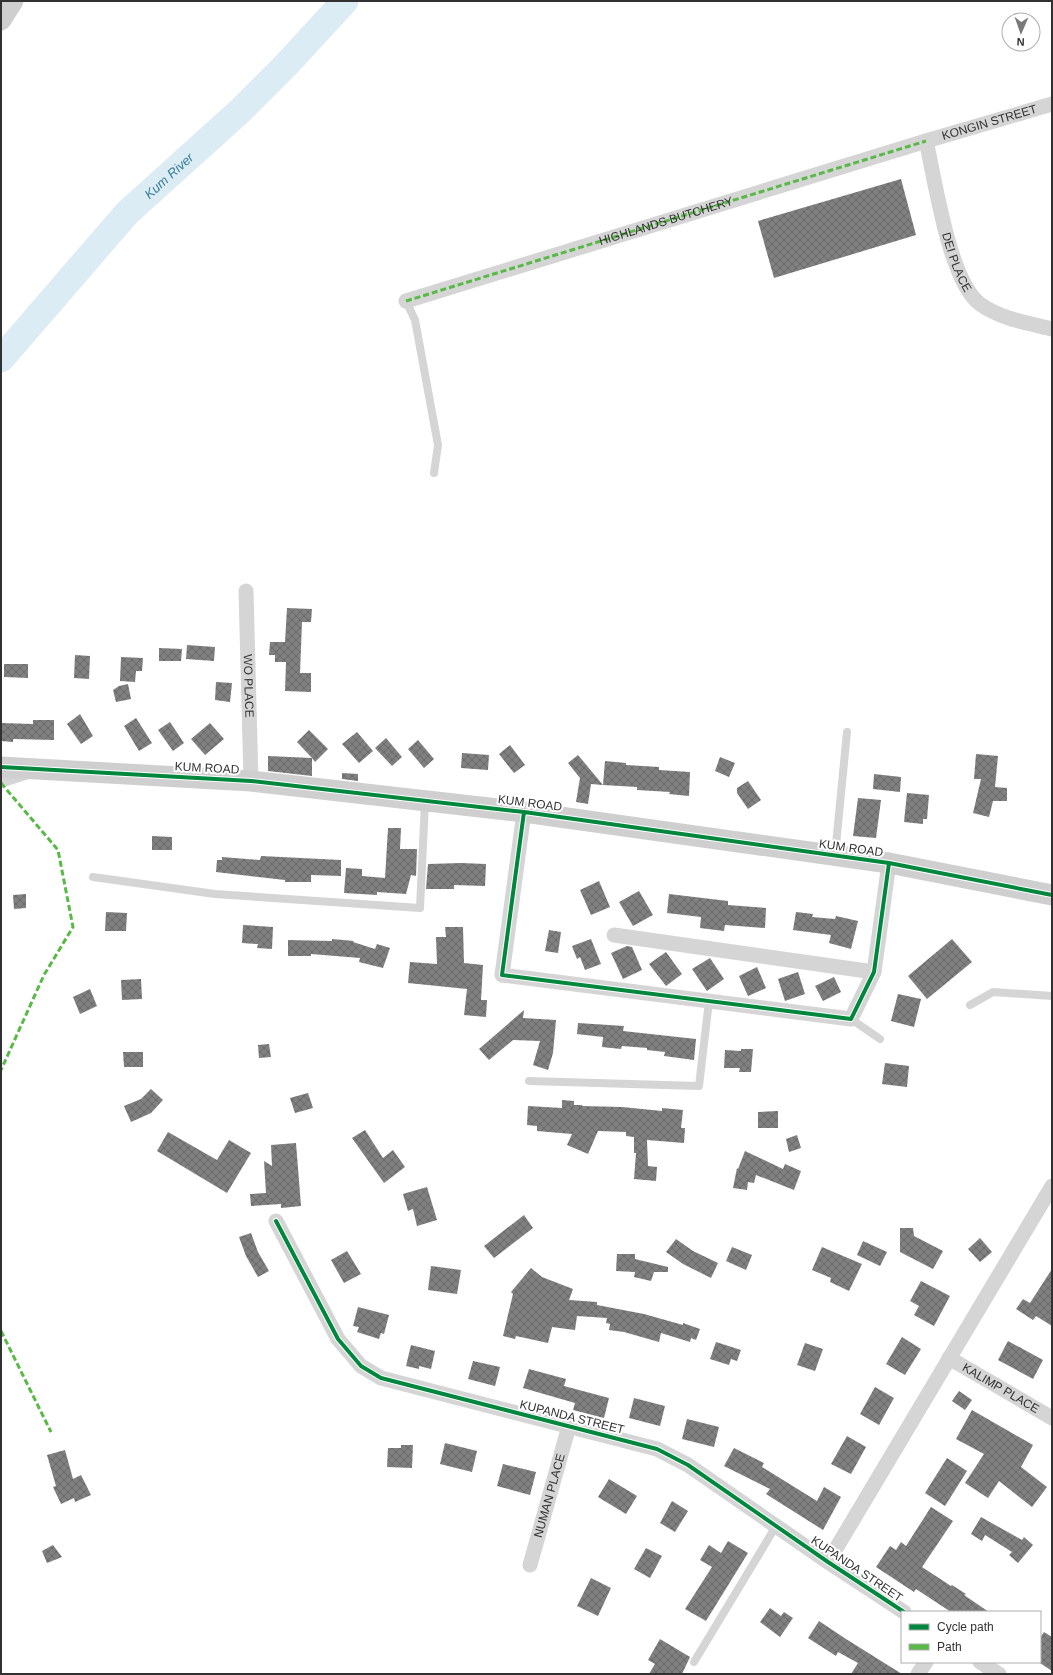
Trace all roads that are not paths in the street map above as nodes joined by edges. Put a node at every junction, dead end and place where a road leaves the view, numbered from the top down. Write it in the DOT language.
graph roads {
  1 [pos="13,1"];
  2 [pos="1,20"];
  3 [pos="1052,104"];
  4 [pos="926,140"];
  5 [pos="406,302"];
  6 [pos="1052,329"];
  7 [pos="434,473"];
  8 [pos="246,591"];
  9 [pos="847,732"];
  10 [pos="1,767"];
  11 [pos="36,768"];
  12 [pos="1,780"];
  13 [pos="251,780"];
  14 [pos="425,801"];
  15 [pos="524,812"];
  16 [pos="835,856"];
  17 [pos="889,863"];
  18 [pos="92,877"];
  19 [pos="1052,895"];
  20 [pos="614,935"];
  21 [pos="874,972"];
  22 [pos="1052,996"];
  23 [pos="709,1001"];
  24 [pos="970,1005"];
  25 [pos="851,1018"];
  26 [pos="880,1039"];
  27 [pos="529,1081"];
  28 [pos="1052,1186"];
  29 [pos="276,1221"];
  30 [pos="949,1358"];
  31 [pos="1052,1418"];
  32 [pos="569,1426"];
  33 [pos="776,1526"];
  34 [pos="828,1562"];
  35 [pos="530,1565"];
  36 [pos="902,1611"];
  37 [pos="694,1662"];
  38 [pos="925,1663"];
  39 [pos="982,1663"];
  40 [pos="918,1674"];
  41 [pos="999,1674"];
  1 -- 2 [label="street"];
  3 -- 4 [label="street, KONGIN STREET"];
  4 -- 5 [label="street, HIGHLANDS BUTCHERY"];
  4 -- 6 [label="street, DEI PLACE"];
  5 -- 7 [label="lane"];
  8 -- 13 [label="street, WO PLACE"];
  9 -- 16 [label="lane"];
  10 -- 11 [label="street, KUM ROAD"];
  11 -- 12 [label="street"];
  11 -- 13 [label="street, KUM ROAD"];
  13 -- 14 [label="street, KUM ROAD"];
  14 -- 15 [label="street, KUM ROAD"];
  14 -- 18 [label="lane"];
  15 -- 16 [label="street, KUM ROAD"];
  15 -- 23 [label="street"];
  16 -- 17 [label="street, KUM ROAD"];
  17 -- 19 [label="street, KUM ROAD"];
  17 -- 21 [label="street"];
  20 -- 21 [label="street"];
  21 -- 25 [label="street"];
  22 -- 24 [label="lane"];
  23 -- 25 [label="street"];
  23 -- 27 [label="lane"];
  25 -- 26 [label="lane"];
  28 -- 30 [label="street"];
  29 -- 32 [label="street, KUPANDA STREET"];
  30 -- 31 [label="street, KALIMP PLACE"];
  30 -- 34 [label="street"];
  32 -- 33 [label="street, KUPANDA STREET"];
  32 -- 35 [label="street, NUMAN PLACE"];
  33 -- 34 [label="street, KUPANDA STREET"];
  33 -- 37 [label="lane"];
  34 -- 36 [label="street, KUPANDA STREET"];
  38 -- 40 [label="street"];
  39 -- 41 [label="street"];
}
